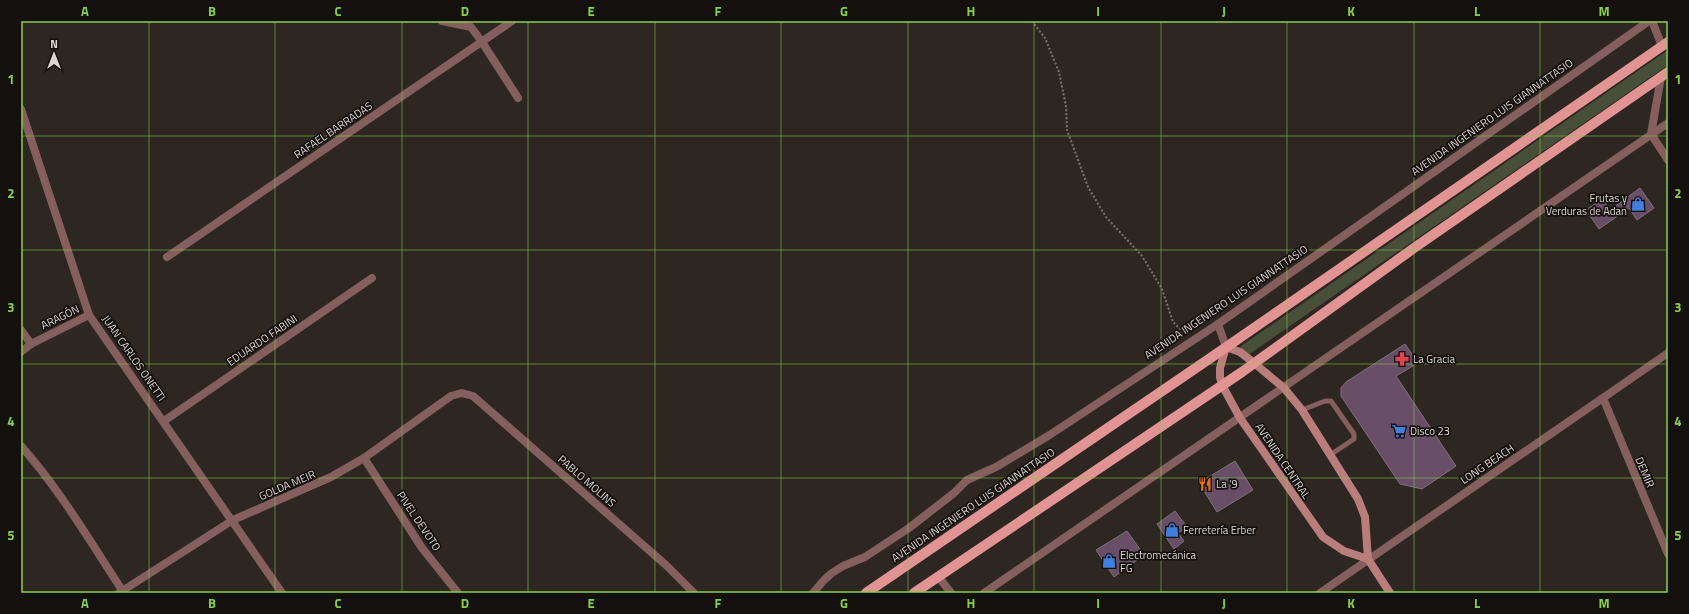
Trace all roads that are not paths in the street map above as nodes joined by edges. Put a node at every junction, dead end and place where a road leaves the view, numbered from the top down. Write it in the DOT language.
graph roads {
  1 [pos="442,21"];
  2 [pos="512,21"];
  3 [pos="1649,21"];
  4 [pos="1652,21"];
  5 [pos="472,24"];
  6 [pos="482,42"];
  7 [pos="1665,44"];
  8 [pos="1664,75"];
  9 [pos="518,98"];
  10 [pos="21,109"];
  11 [pos="1668,123"];
  12 [pos="1652,134"];
  13 [pos="1668,160"];
  14 [pos="167,257"];
  15 [pos="372,278"];
  16 [pos="89,315"];
  17 [pos="1218,324"];
  18 [pos="21,330"];
  19 [pos="30,344"];
  20 [pos="1226,347"];
  21 [pos="21,352"];
  22 [pos="1668,354"];
  23 [pos="1254,363"];
  24 [pos="1222,385"];
  25 [pos="1284,388"];
  26 [pos="462,393"];
  27 [pos="1603,398"];
  28 [pos="1302,410"];
  29 [pos="1240,418"];
  30 [pos="164,421"];
  31 [pos="21,446"];
  32 [pos="1330,455"];
  33 [pos="364,458"];
  34 [pos="233,520"];
  35 [pos="1668,554"];
  36 [pos="1368,559"];
  37 [pos="938,576"];
  38 [pos="122,592"];
  39 [pos="282,593"];
  40 [pos="458,593"];
  41 [pos="694,593"];
  42 [pos="813,593"];
  43 [pos="866,593"];
  44 [pos="914,593"];
  45 [pos="950,593"];
  46 [pos="984,593"];
  47 [pos="1320,593"];
  48 [pos="1390,593"];
  1 -- 5 [label="street"];
  2 -- 6 [label="street, RAFAEL BARRADAS"];
  3 -- 17 [label="street, AVENIDA INGENIERO LUIS GIANNATTASIO"];
  4 -- 7 [label="street"];
  5 -- 6 [label="street"];
  6 -- 9 [label="street"];
  6 -- 14 [label="street, RAFAEL BARRADAS"];
  7 -- 20 [label="main road, AVENIDA INGENIERO LUIS GIANNATTASIO"];
  8 -- 12 [label="street"];
  8 -- 23 [label="main road"];
  10 -- 16 [label="street, JUAN CARLOS ONETTI"];
  11 -- 12 [label="street"];
  12 -- 13 [label="street"];
  12 -- 25 [label="street"];
  15 -- 30 [label="street, EDUARDO FABINI"];
  16 -- 19 [label="street, ARAGÓN"];
  16 -- 30 [label="street, JUAN CARLOS ONETTI"];
  17 -- 20 [label="street"];
  17 -- 42 [label="street, AVENIDA INGENIERO LUIS GIANNATTASIO"];
  18 -- 19 [label="street"];
  19 -- 21 [label="street, ARAGÓN"];
  20 -- 23 [label="street"];
  20 -- 24 [label="street, AVENIDA CENTRAL"];
  20 -- 43 [label="main road, AVENIDA INGENIERO LUIS GIANNATTASIO"];
  22 -- 27 [label="street, LONG BEACH"];
  23 -- 24 [label="main road"];
  23 -- 25 [label="street"];
  24 -- 29 [label="street, AVENIDA CENTRAL"];
  24 -- 37 [label="main road"];
  25 -- 28 [label="street"];
  25 -- 29 [label="street"];
  26 -- 33 [label="street, GOLDA MEIR"];
  26 -- 41 [label="street, PABLO MOLINS"];
  27 -- 35 [label="street, DEMIR"];
  27 -- 36 [label="street, LONG BEACH"];
  28 -- 32 [label="street"];
  28 -- 32 [label="lane"];
  29 -- 36 [label="street, AVENIDA CENTRAL"];
  29 -- 46 [label="street"];
  30 -- 34 [label="street, JUAN CARLOS ONETTI"];
  31 -- 38 [label="street"];
  32 -- 36 [label="street"];
  33 -- 34 [label="street, GOLDA MEIR"];
  33 -- 40 [label="street, PIVEL DEVOTO"];
  34 -- 38 [label="street, GOLDA MEIR"];
  34 -- 39 [label="street, JUAN CARLOS ONETTI"];
  36 -- 47 [label="street, LONG BEACH"];
  36 -- 48 [label="street"];
  37 -- 44 [label="main road"];
  37 -- 45 [label="street"];
}
